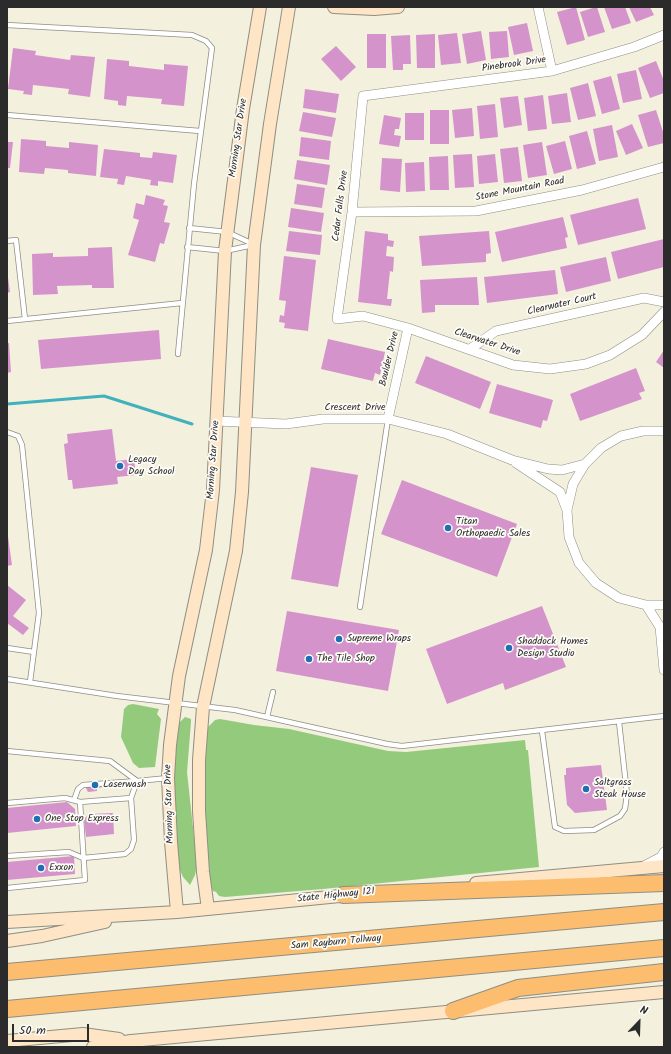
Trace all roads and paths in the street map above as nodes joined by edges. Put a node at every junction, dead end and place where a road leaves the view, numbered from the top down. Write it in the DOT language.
graph roads {
  1 [pos="260,7"];
  2 [pos="289,7"];
  3 [pos="334,7"];
  4 [pos="398,7"];
  5 [pos="538,7"];
  6 [pos="7,25"];
  7 [pos="664,35"];
  8 [pos="552,71"];
  9 [pos="363,96"];
  10 [pos="7,115"];
  11 [pos="200,131"];
  12 [pos="664,167"];
  13 [pos="352,212"];
  14 [pos="190,228"];
  15 [pos="227,232"];
  16 [pos="7,241"];
  17 [pos="254,245"];
  18 [pos="188,247"];
  19 [pos="225,251"];
  20 [pos="664,302"];
  21 [pos="182,303"];
  22 [pos="664,312"];
  23 [pos="25,319"];
  24 [pos="337,319"];
  25 [pos="7,321"];
  26 [pos="408,328"];
  27 [pos="470,349"];
  28 [pos="178,354"];
  29 [pos="388,419"];
  30 [pos="216,421"];
  31 [pos="245,423"];
  32 [pos="664,431"];
  33 [pos="7,432"];
  34 [pos="512,460"];
  35 [pos="585,464"];
  36 [pos="567,510"];
  37 [pos="646,605"];
  38 [pos="664,605"];
  39 [pos="360,607"];
  40 [pos="7,648"];
  41 [pos="34,652"];
  42 [pos="664,670"];
  43 [pos="7,679"];
  44 [pos="30,682"];
  45 [pos="274,692"];
  46 [pos="174,703"];
  47 [pos="203,707"];
  48 [pos="664,716"];
  49 [pos="267,717"];
  50 [pos="619,722"];
  51 [pos="542,731"];
  52 [pos="7,751"];
  53 [pos="168,778"];
  54 [pos="137,781"];
  55 [pos="131,798"];
  56 [pos="74,800"];
  57 [pos="80,802"];
  58 [pos="7,803"];
  59 [pos="664,852"];
  60 [pos="7,856"];
  61 [pos="83,858"];
  62 [pos="664,866"];
  63 [pos="638,869"];
  64 [pos="664,883"];
  65 [pos="7,888"];
  66 [pos="343,895"];
  67 [pos="208,909"];
  68 [pos="177,912"];
  69 [pos="664,912"];
  70 [pos="141,914"];
  71 [pos="7,922"];
  72 [pos="7,940"];
  73 [pos="664,948"];
  74 [pos="7,972"];
  75 [pos="664,972"];
  76 [pos="664,992"];
  77 [pos="7,1009"];
  78 [pos="453,1011"];
  79 [pos="7,1041"];
  80 [pos="131,1041"];
  81 [pos="93,1047"];
  1 -- 15 [label="street, Morning Star Drive"];
  2 -- 17 [label="street"];
  3 -- 4 [label="street"];
  5 -- 8 [label="street"];
  6 -- 11 [label="lane"];
  7 -- 8 [label="street, Pinebrook Drive"];
  8 -- 9 [label="street, Pinebrook Drive"];
  9 -- 13 [label="street, Cedar Falls Drive"];
  10 -- 11 [label="lane"];
  11 -- 14 [label="lane"];
  12 -- 13 [label="street, Stone Mountain Road"];
  13 -- 24 [label="street, Cedar Falls Drive"];
  14 -- 15 [label="lane"];
  14 -- 18 [label="lane"];
  15 -- 17 [label="lane"];
  15 -- 19 [label="street, Morning Star Drive"];
  16 -- 23 [label="lane"];
  17 -- 19 [label="lane"];
  17 -- 31 [label="street"];
  18 -- 19 [label="lane"];
  18 -- 21 [label="lane"];
  19 -- 30 [label="street, Morning Star Drive"];
  20 -- 27 [label="street, Clearwater Court"];
  21 -- 23 [label="lane"];
  21 -- 28 [label="lane"];
  22 -- 27 [label="street, Clearwater Drive"];
  23 -- 25 [label="lane"];
  24 -- 26 [label="street, Clearwater Drive"];
  26 -- 27 [label="street, Clearwater Drive"];
  26 -- 29 [label="street, Boulder Drive"];
  29 -- 31 [label="street, Crescent Drive"];
  29 -- 34 [label="street, Crescent Drive"];
  29 -- 39 [label="lane"];
  30 -- 31 [label="street, Crescent Drive"];
  30 -- 46 [label="street, Morning Star Drive"];
  31 -- 47 [label="street"];
  32 -- 35 [label="street"];
  33 -- 41 [label="lane"];
  34 -- 35 [label="street, Crescent Drive"];
  34 -- 36 [label="street, Crescent Drive"];
  35 -- 36 [label="street"];
  36 -- 37 [label="street"];
  37 -- 38 [label="street"];
  37 -- 42 [label="street"];
  40 -- 41 [label="lane"];
  41 -- 44 [label="lane"];
  43 -- 44 [label="lane"];
  44 -- 46 [label="lane"];
  45 -- 49 [label="lane"];
  46 -- 47 [label="lane"];
  46 -- 53 [label="street, Morning Star Drive"];
  47 -- 49 [label="lane"];
  47 -- 67 [label="street"];
  48 -- 50 [label="lane"];
  49 -- 51 [label="lane"];
  50 -- 51 [label="lane"];
  50 -- 51 [label="lane"];
  52 -- 54 [label="lane"];
  53 -- 54 [label="lane"];
  53 -- 68 [label="street, Morning Star Drive"];
  54 -- 55 [label="lane"];
  54 -- 56 [label="lane"];
  55 -- 57 [label="lane"];
  55 -- 61 [label="lane"];
  56 -- 57 [label="lane"];
  56 -- 58 [label="lane"];
  57 -- 61 [label="lane"];
  59 -- 63 [label="street"];
  60 -- 61 [label="lane"];
  61 -- 65 [label="lane"];
  62 -- 63 [label="street, State Highway 121"];
  63 -- 66 [label="street, State Highway 121"];
  64 -- 66 [label="highway"];
  66 -- 67 [label="street, State Highway 121"];
  67 -- 68 [label="street, State Highway 121"];
  68 -- 70 [label="street, State Highway 121"];
  69 -- 74 [label="highway, Sam Rayburn Tollway"];
  70 -- 71 [label="street, State Highway 121"];
  70 -- 72 [label="street"];
  73 -- 77 [label="highway"];
  75 -- 78 [label="highway"];
  76 -- 78 [label="street"];
  78 -- 80 [label="street"];
  79 -- 80 [label="street"];
  80 -- 81 [label="street"];
}
